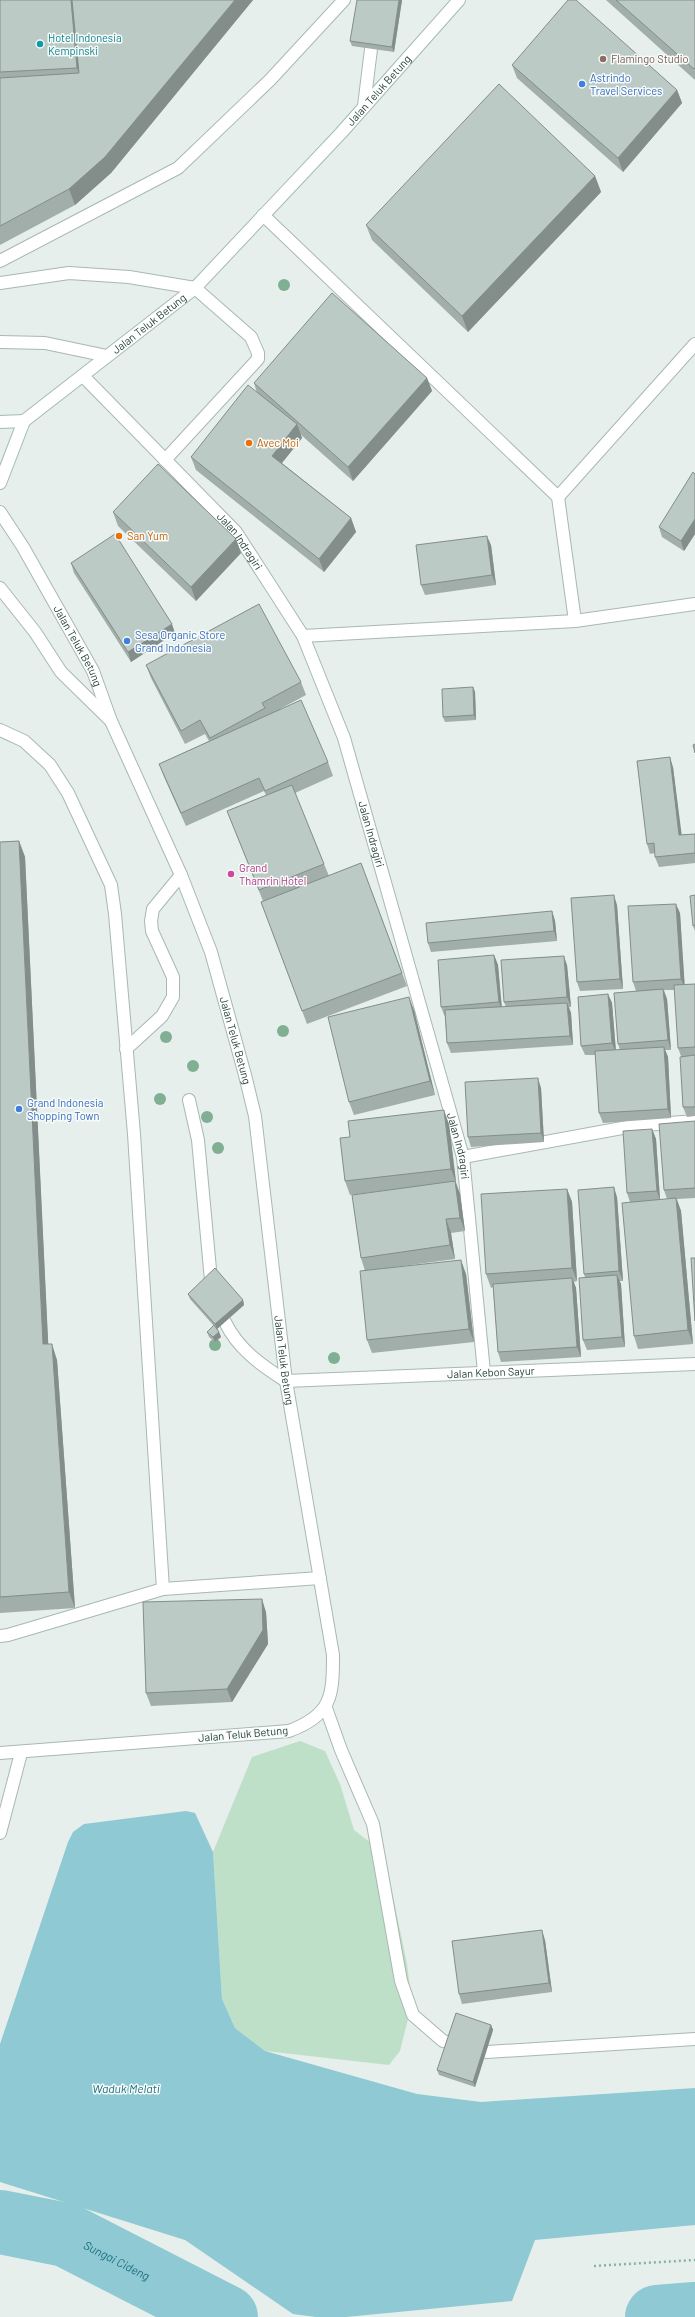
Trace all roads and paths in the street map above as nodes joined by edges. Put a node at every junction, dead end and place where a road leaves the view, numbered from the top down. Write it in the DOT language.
graph roads {
  1 [pos="344,0"];
  2 [pos="459,0"];
  3 [pos="372,49"];
  4 [pos="364,106"];
  5 [pos="263,215"];
  6 [pos="0,261"];
  7 [pos="0,282"];
  8 [pos="195,288"];
  9 [pos="1,342"];
  10 [pos="695,344"];
  11 [pos="108,356"];
  12 [pos="83,376"];
  13 [pos="24,421"];
  14 [pos="0,422"];
  15 [pos="165,460"];
  16 [pos="0,483"];
  17 [pos="558,497"];
  18 [pos="0,512"];
  19 [pos="0,588"];
  20 [pos="695,604"];
  21 [pos="575,620"];
  22 [pos="303,636"];
  23 [pos="111,722"];
  24 [pos="0,730"];
  25 [pos="181,875"];
  26 [pos="126,1049"];
  27 [pos="189,1100"];
  28 [pos="695,1120"];
  29 [pos="463,1157"];
  30 [pos="210,1280"];
  31 [pos="225,1322"];
  32 [pos="695,1364"];
  33 [pos="484,1372"];
  34 [pos="286,1381"];
  35 [pos="320,1578"];
  36 [pos="163,1589"];
  37 [pos="0,1636"];
  38 [pos="326,1708"];
  39 [pos="0,1753"];
  40 [pos="20,1753"];
  41 [pos="0,1833"];
  42 [pos="695,2039"];
  43 [pos="695,2260"];
  44 [pos="594,2266"];
  1 -- 6 [label="street"];
  2 -- 4 [label="street, Jalan Teluk Betung"];
  3 -- 4 [label="street"];
  4 -- 5 [label="street, Jalan Teluk Betung"];
  5 -- 8 [label="street, Jalan Teluk Betung"];
  5 -- 17 [label="street"];
  7 -- 8 [label="street"];
  8 -- 11 [label="street, Jalan Teluk Betung"];
  8 -- 15 [label="street"];
  9 -- 11 [label="street"];
  10 -- 17 [label="street"];
  11 -- 12 [label="street, Jalan Teluk Betung"];
  12 -- 13 [label="street, Jalan Teluk Betung"];
  12 -- 15 [label="street, Jalan Indragiri"];
  13 -- 14 [label="street"];
  13 -- 16 [label="street"];
  15 -- 22 [label="street, Jalan Indragiri"];
  17 -- 21 [label="street"];
  18 -- 23 [label="street, Jalan Teluk Betung"];
  19 -- 23 [label="street, Jalan Teluk Betung"];
  20 -- 21 [label="street"];
  21 -- 22 [label="street"];
  22 -- 29 [label="street, Jalan Indragiri"];
  23 -- 25 [label="street, Jalan Teluk Betung"];
  24 -- 26 [label="street"];
  25 -- 26 [label="street"];
  25 -- 34 [label="street, Jalan Teluk Betung"];
  26 -- 36 [label="street"];
  27 -- 30 [label="street"];
  28 -- 29 [label="street"];
  29 -- 33 [label="street, Jalan Indragiri"];
  31 -- 34 [label="street"];
  32 -- 33 [label="street, Jalan Kebon Sayur"];
  33 -- 34 [label="street, Jalan Kebon Sayur"];
  34 -- 35 [label="street, Jalan Teluk Betung"];
  35 -- 36 [label="street"];
  35 -- 38 [label="street, Jalan Teluk Betung"];
  36 -- 37 [label="street"];
  38 -- 40 [label="street, Jalan Teluk Betung"];
  38 -- 42 [label="street"];
  39 -- 40 [label="street, Jalan Teluk Betung"];
  40 -- 41 [label="street"];
  43 -- 44 [label="path"];
}
